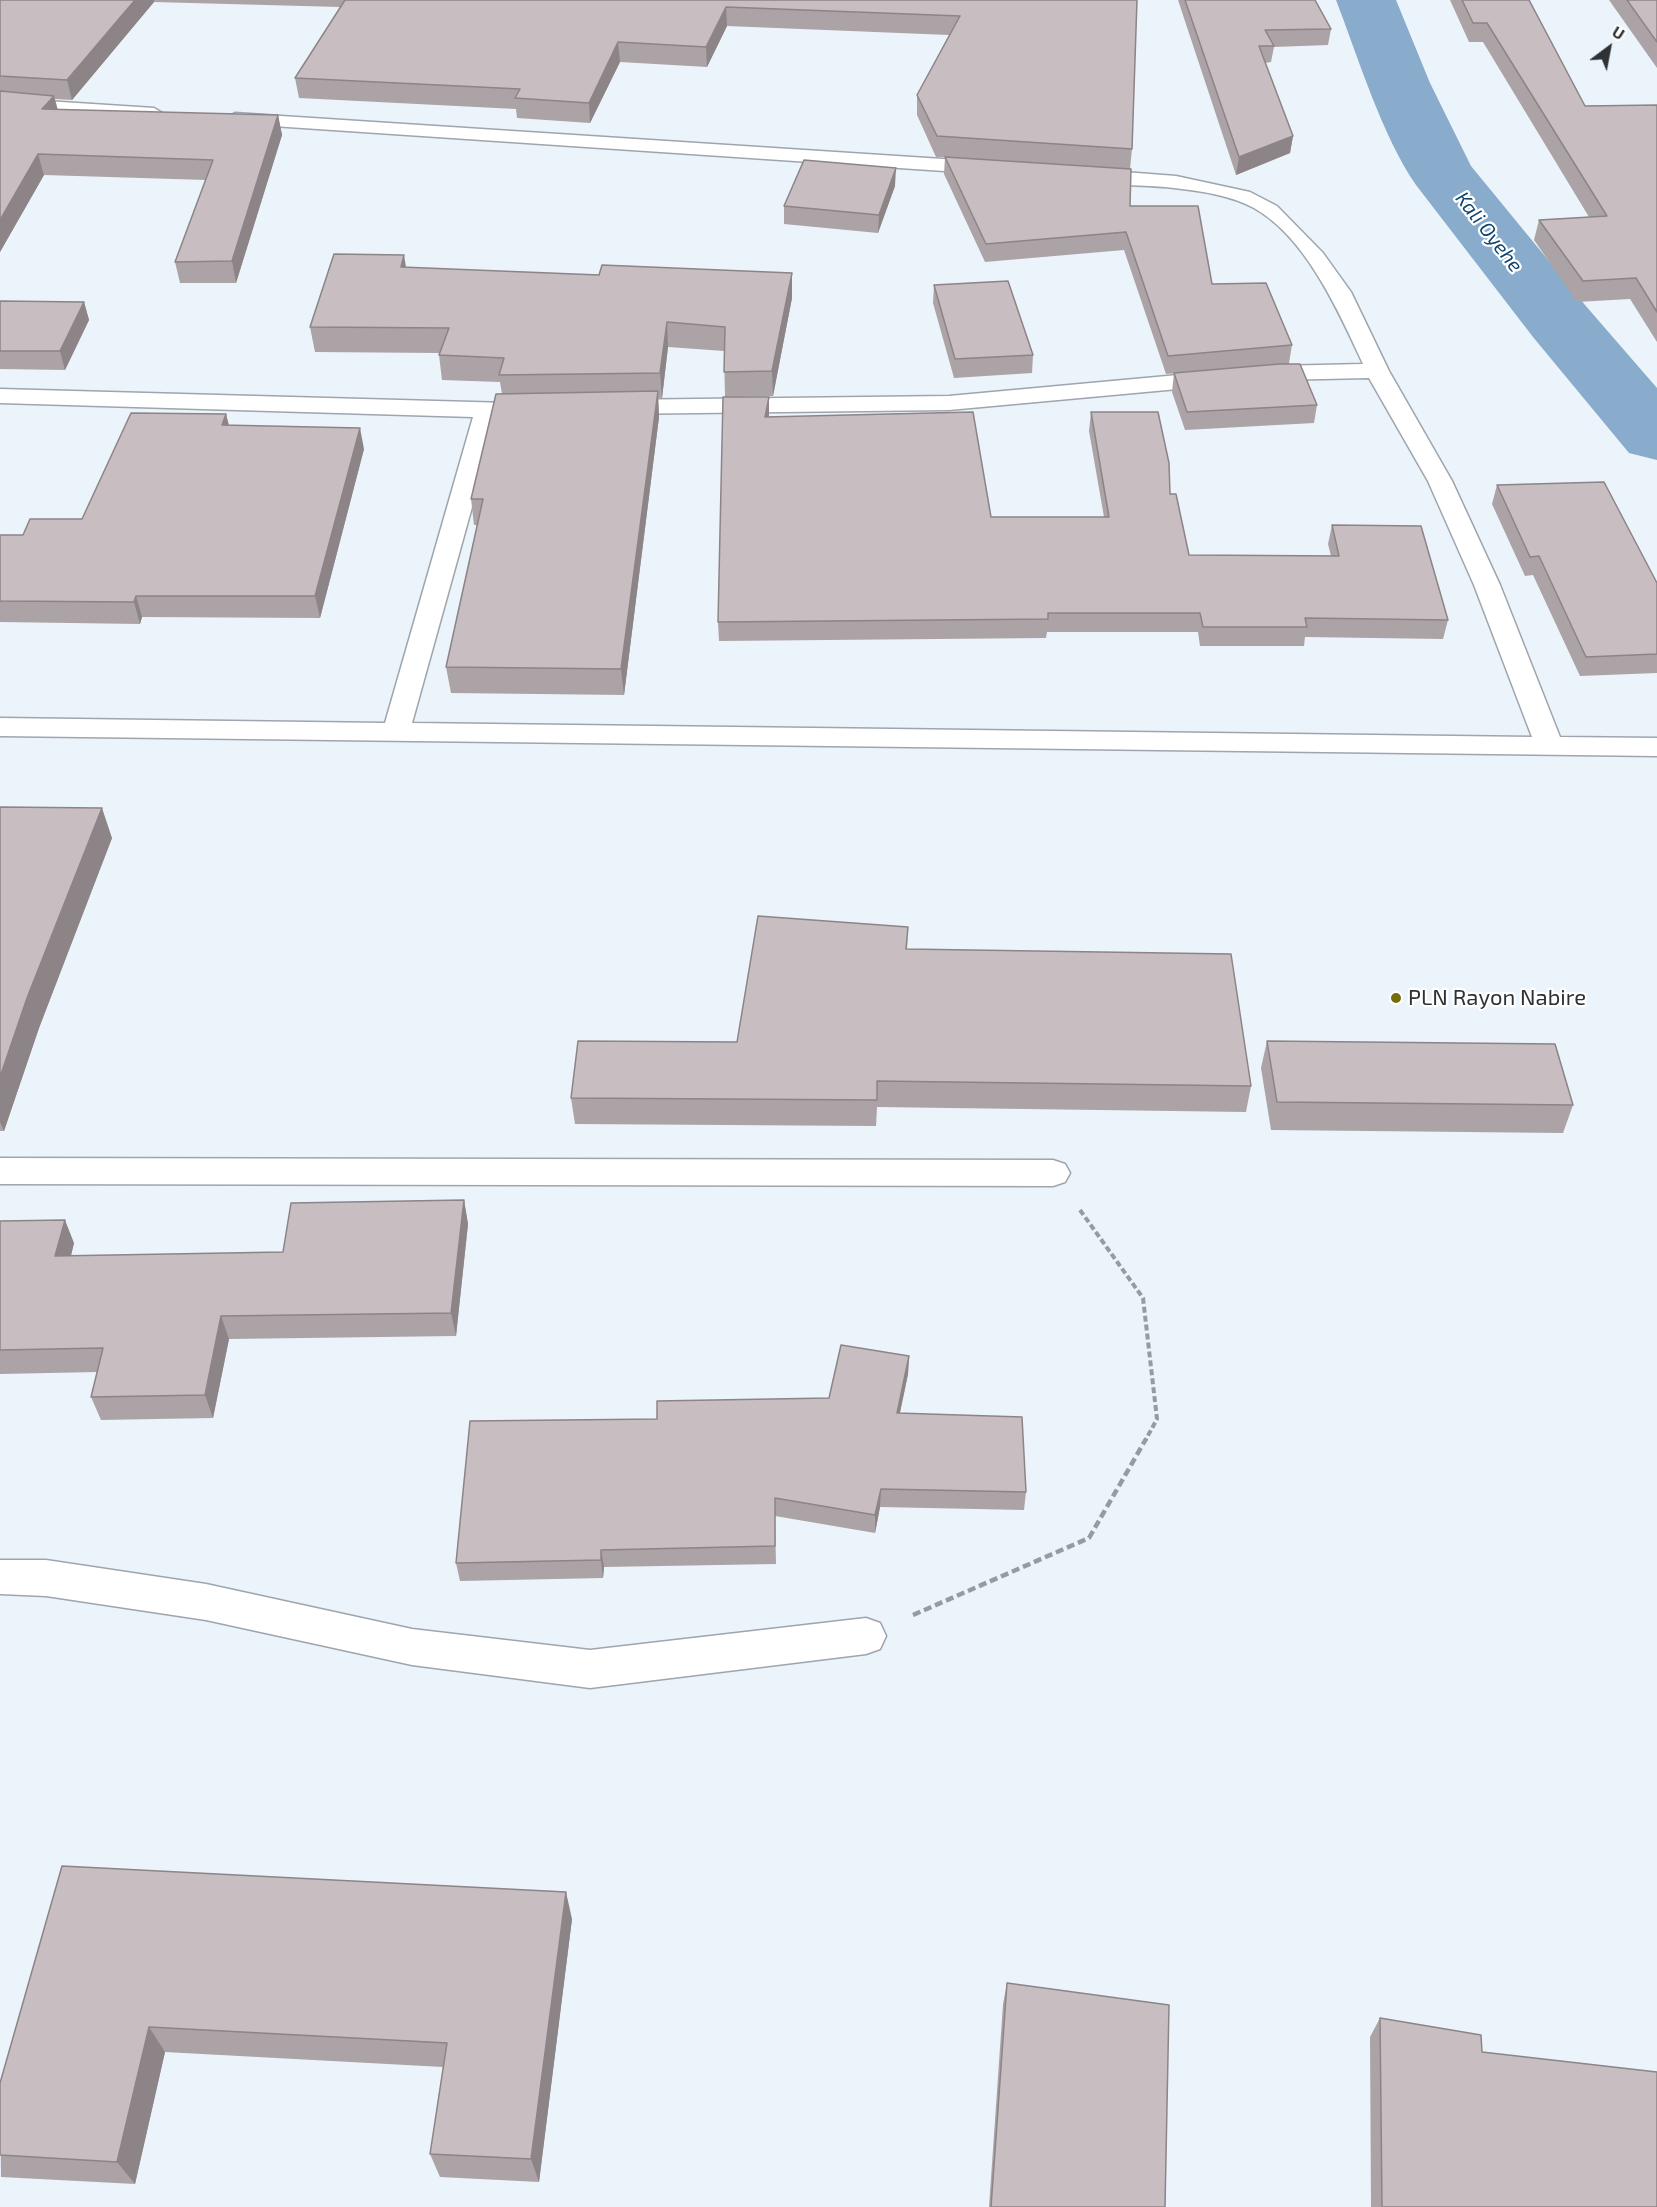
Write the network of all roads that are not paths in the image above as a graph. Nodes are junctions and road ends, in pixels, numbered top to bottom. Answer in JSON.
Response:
{"nodes":[{"id":1,"x":0,"y":104,"type":"edge"},
{"id":2,"x":168,"y":115,"type":"edge"},
{"id":3,"x":215,"y":118,"type":"edge"},
{"id":4,"x":1009,"y":170,"type":"edge"},
{"id":5,"x":1068,"y":174,"type":"edge"},
{"id":6,"x":1377,"y":371,"type":"junction"},
{"id":7,"x":0,"y":396,"type":"edge"},
{"id":8,"x":559,"y":408,"type":"edge"},
{"id":9,"x":594,"y":408,"type":"edge"},
{"id":10,"x":487,"y":410,"type":"junction"},
{"id":11,"x":0,"y":727,"type":"edge"},
{"id":12,"x":396,"y":732,"type":"junction"},
{"id":13,"x":1550,"y":746,"type":"junction"},
{"id":14,"x":1657,"y":747,"type":"edge"},
{"id":15,"x":0,"y":1171,"type":"edge"},
{"id":16,"x":1053,"y":1173,"type":"road end"},
{"id":17,"x":0,"y":1577,"type":"edge"},
{"id":18,"x":866,"y":1636,"type":"road end"}],
"edges":[{"from":1,"to":2,"type":"street"},
{"from":3,"to":4,"type":"street"},
{"from":5,"to":6,"type":"street"},
{"from":6,"to":9,"type":"street"},
{"from":6,"to":13,"type":"street"},
{"from":7,"to":10,"type":"street"},
{"from":8,"to":10,"type":"street"},
{"from":10,"to":12,"type":"street"},
{"from":11,"to":12,"type":"street"},
{"from":12,"to":13,"type":"street"},
{"from":13,"to":14,"type":"street"},
{"from":15,"to":16,"type":"street"},
{"from":17,"to":18,"type":"street"}]}
